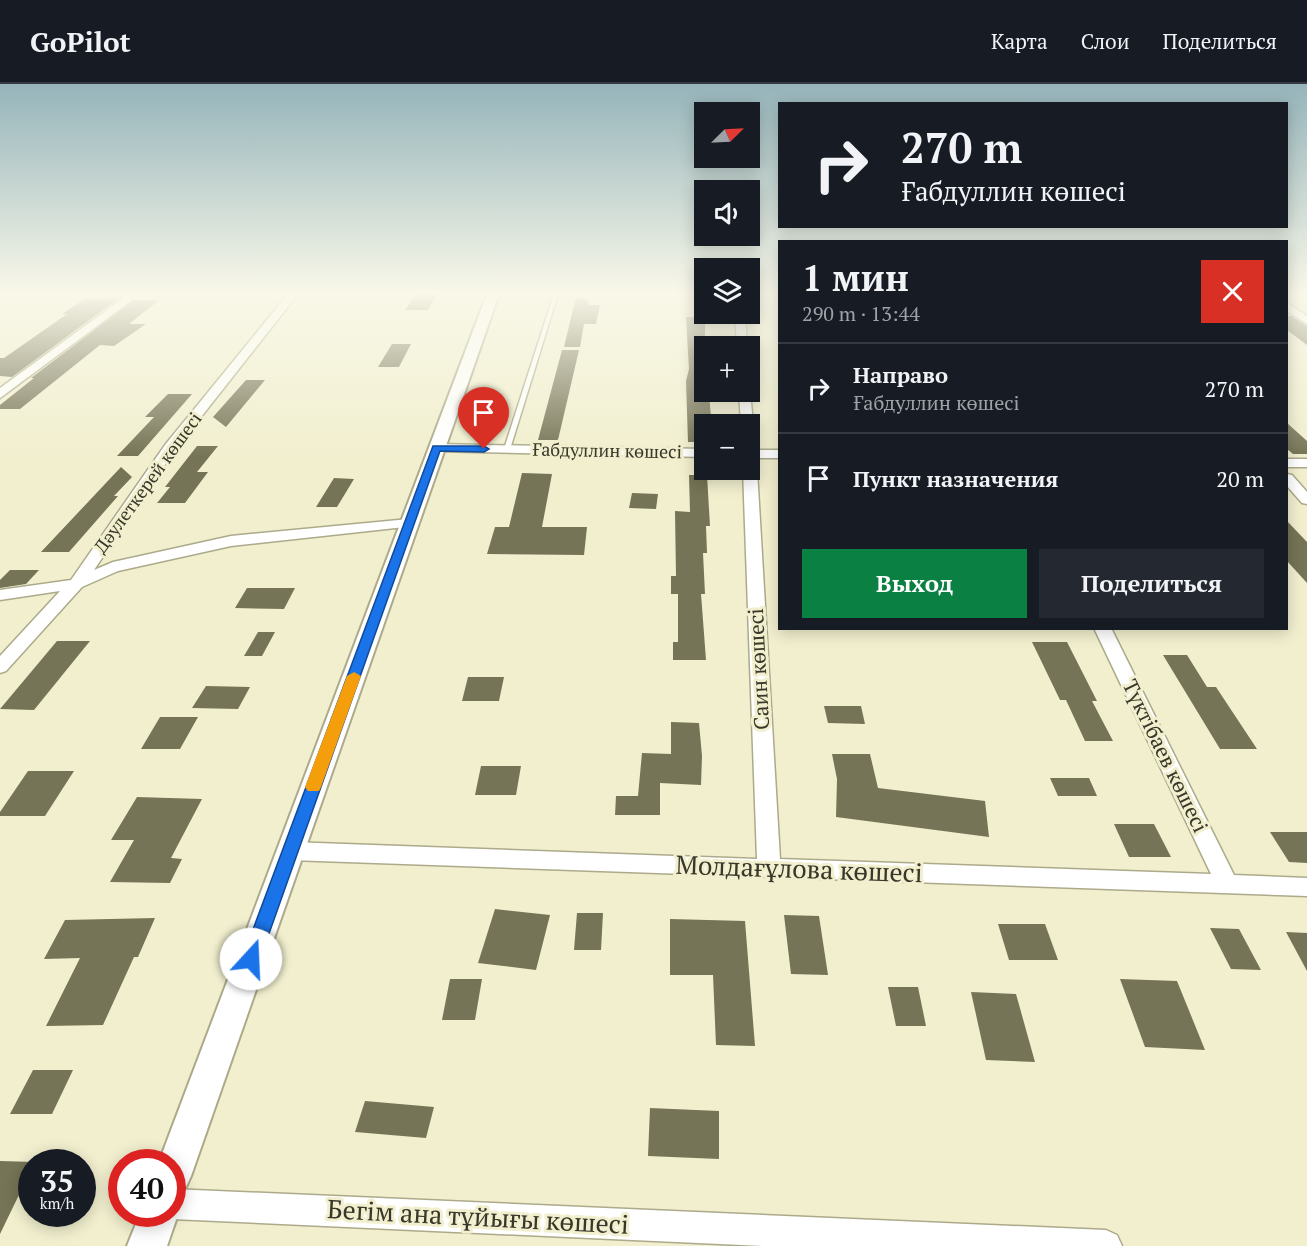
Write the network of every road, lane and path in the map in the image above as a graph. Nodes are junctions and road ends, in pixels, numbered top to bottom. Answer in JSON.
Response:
{"nodes":[{"id":1,"x":62,"y":348,"type":"edge"},
{"id":2,"x":250,"y":348,"type":"edge"},
{"id":3,"x":473,"y":348,"type":"edge"},
{"id":4,"x":539,"y":348,"type":"edge"},
{"id":5,"x":0,"y":394,"type":"edge"},
{"id":6,"x":436,"y":448,"type":"junction"},
{"id":7,"x":507,"y":449,"type":"junction"},
{"id":8,"x":694,"y":453,"type":"edge"},
{"id":9,"x":760,"y":454,"type":"edge"},
{"id":10,"x":778,"y":454,"type":"edge"},
{"id":11,"x":1288,"y":463,"type":"edge"},
{"id":12,"x":1307,"y":463,"type":"edge"},
{"id":13,"x":1288,"y":479,"type":"edge"},
{"id":14,"x":750,"y":480,"type":"edge"},
{"id":15,"x":1307,"y":500,"type":"edge"},
{"id":16,"x":409,"y":523,"type":"junction"},
{"id":17,"x":76,"y":584,"type":"junction"},
{"id":18,"x":0,"y":595,"type":"edge"},
{"id":19,"x":1103,"y":630,"type":"edge"},
{"id":20,"x":0,"y":667,"type":"edge"},
{"id":21,"x":290,"y":851,"type":"junction"},
{"id":22,"x":769,"y":868,"type":"junction"},
{"id":23,"x":1227,"y":884,"type":"junction"},
{"id":24,"x":1307,"y":887,"type":"edge"},
{"id":25,"x":182,"y":1149,"type":"edge"},
{"id":26,"x":186,"y":1205,"type":"edge"},
{"id":27,"x":154,"y":1227,"type":"edge"},
{"id":28,"x":147,"y":1246,"type":"edge"},
{"id":29,"x":1106,"y":1246,"type":"edge"}],
"edges":[{"from":1,"to":5,"type":"street"},
{"from":2,"to":17,"type":"street","name":"Дәулеткерей көшесі"},
{"from":3,"to":6,"type":"street"},
{"from":4,"to":7,"type":"lane"},
{"from":6,"to":7,"type":"street","name":"Ғабдуллин көшесі"},
{"from":6,"to":16,"type":"street"},
{"from":7,"to":8,"type":"street","name":"Ғабдуллин көшесі"},
{"from":9,"to":10,"type":"street"},
{"from":11,"to":12,"type":"street"},
{"from":13,"to":15,"type":"street"},
{"from":14,"to":22,"type":"street","name":"Саин көшесі"},
{"from":16,"to":17,"type":"street"},
{"from":16,"to":21,"type":"street"},
{"from":17,"to":18,"type":"street"},
{"from":17,"to":20,"type":"street","name":"Дәулеткерей көшесі"},
{"from":19,"to":23,"type":"street","name":"Түктібаев көшесі"},
{"from":21,"to":22,"type":"street","name":"Молдағұлова көшесі"},
{"from":21,"to":25,"type":"street"},
{"from":22,"to":23,"type":"street","name":"Молдағұлова көшесі"},
{"from":23,"to":24,"type":"street","name":"Молдағұлова көшесі"},
{"from":26,"to":29,"type":"street","name":"Бегім ана тұйығы көшесі"},
{"from":27,"to":28,"type":"street"}]}
